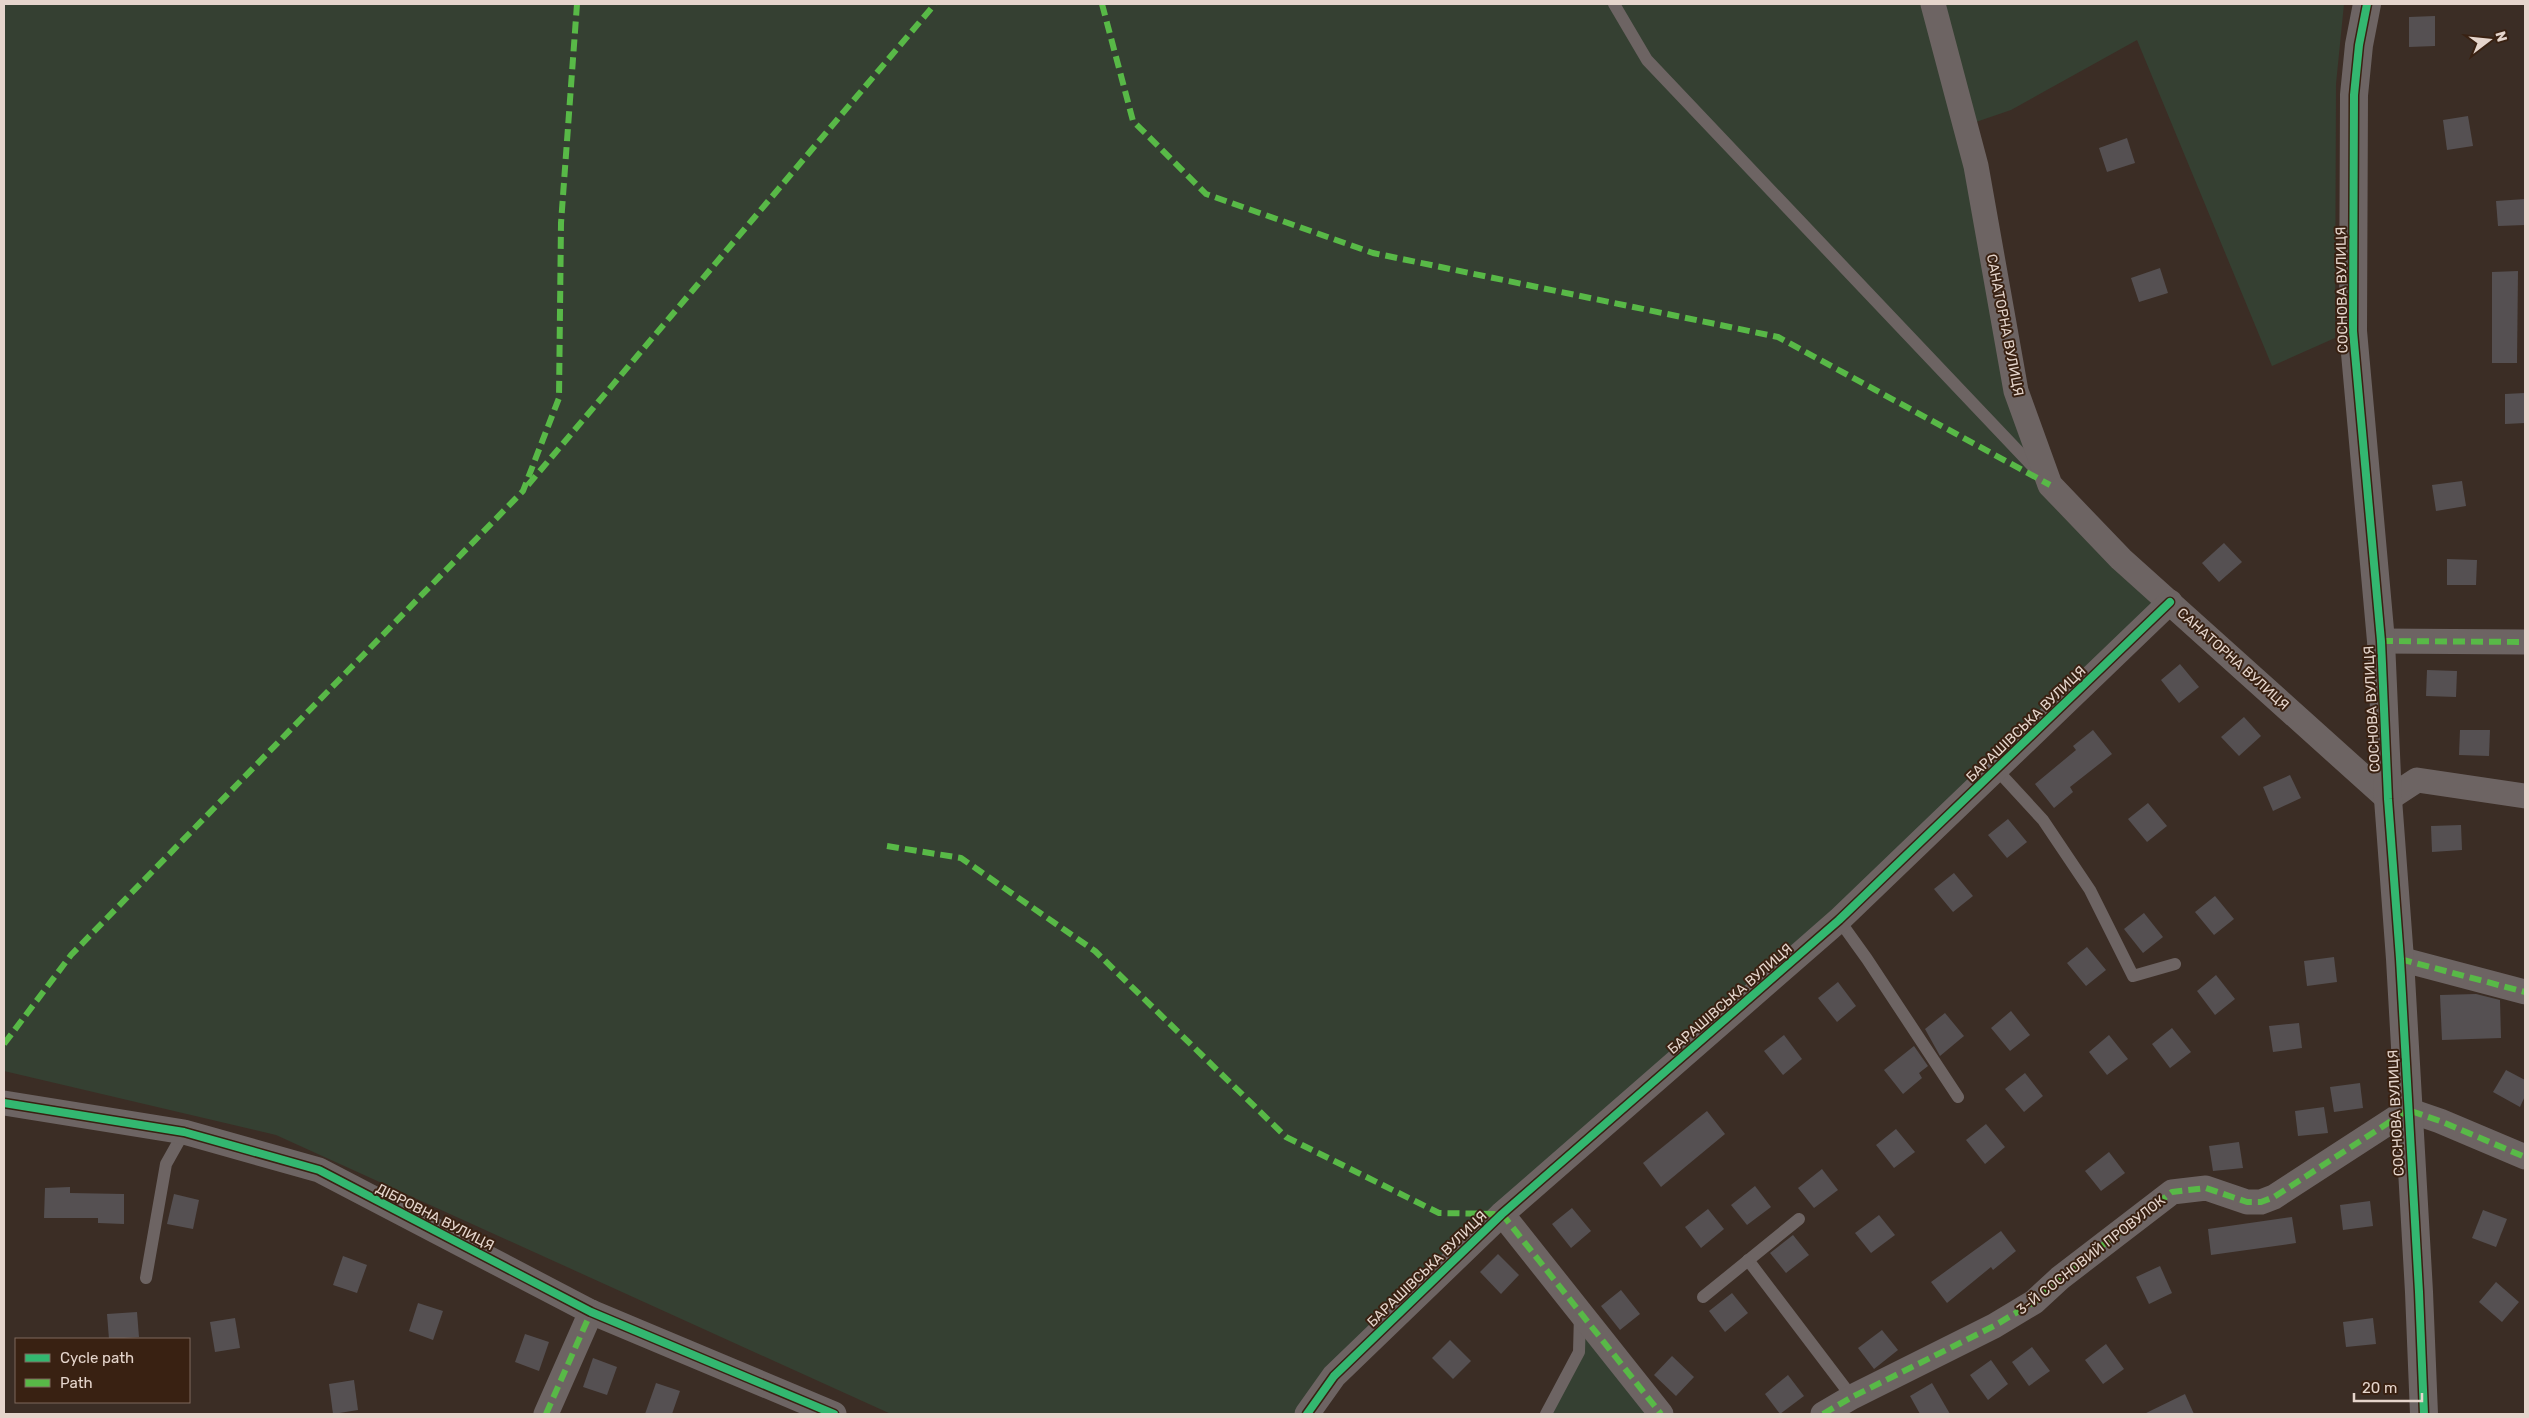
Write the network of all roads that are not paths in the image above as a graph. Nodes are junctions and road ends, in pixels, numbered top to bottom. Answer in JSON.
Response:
{"nodes":[{"id":1,"x":1614,"y":4,"type":"edge"},
{"id":2,"x":1933,"y":4,"type":"edge"},
{"id":3,"x":2367,"y":4,"type":"edge"},
{"id":4,"x":2050,"y":485,"type":"junction"},
{"id":5,"x":2170,"y":602,"type":"junction"},
{"id":6,"x":2381,"y":641,"type":"junction"},
{"id":7,"x":2525,"y":642,"type":"edge"},
{"id":8,"x":1997,"y":770,"type":"junction"},
{"id":9,"x":2525,"y":796,"type":"edge"},
{"id":10,"x":2388,"y":799,"type":"junction"},
{"id":11,"x":1839,"y":920,"type":"junction"},
{"id":12,"x":2400,"y":959,"type":"junction"},
{"id":13,"x":2175,"y":964,"type":"dead end"},
{"id":14,"x":2525,"y":992,"type":"edge"},
{"id":15,"x":1958,"y":1097,"type":"dead end"},
{"id":16,"x":4,"y":1103,"type":"edge"},
{"id":17,"x":2408,"y":1110,"type":"junction"},
{"id":18,"x":184,"y":1132,"type":"junction"},
{"id":19,"x":2525,"y":1157,"type":"edge"},
{"id":20,"x":1502,"y":1214,"type":"junction"},
{"id":21,"x":1799,"y":1219,"type":"dead end"},
{"id":22,"x":1748,"y":1260,"type":"junction"},
{"id":23,"x":146,"y":1278,"type":"dead end"},
{"id":24,"x":1703,"y":1297,"type":"dead end"},
{"id":25,"x":591,"y":1312,"type":"junction"},
{"id":26,"x":1580,"y":1312,"type":"junction"},
{"id":27,"x":1852,"y":1397,"type":"junction"},
{"id":28,"x":546,"y":1414,"type":"edge"},
{"id":29,"x":834,"y":1414,"type":"edge"},
{"id":30,"x":1308,"y":1414,"type":"edge"},
{"id":31,"x":1546,"y":1414,"type":"edge"},
{"id":32,"x":1661,"y":1414,"type":"edge"},
{"id":33,"x":1823,"y":1414,"type":"edge"},
{"id":34,"x":2424,"y":1414,"type":"edge"}],
"edges":[{"from":1,"to":4,"type":"lane"},
{"from":2,"to":4,"type":"street","name":"САНАТОРНА ВУЛИЦЯ"},
{"from":3,"to":6,"type":"street","name":"СОСНОВА ВУЛИЦЯ"},
{"from":4,"to":5,"type":"street","name":"САНАТОРНА ВУЛИЦЯ"},
{"from":5,"to":8,"type":"street","name":"БАРАШІВСЬКА ВУЛИЦЯ"},
{"from":5,"to":10,"type":"street","name":"САНАТОРНА ВУЛИЦЯ"},
{"from":6,"to":7,"type":"street"},
{"from":6,"to":10,"type":"street","name":"СОСНОВА ВУЛИЦЯ"},
{"from":8,"to":11,"type":"street","name":"БАРАШІВСЬКА ВУЛИЦЯ"},
{"from":8,"to":13,"type":"lane"},
{"from":9,"to":10,"type":"street"},
{"from":10,"to":12,"type":"street","name":"СОСНОВА ВУЛИЦЯ"},
{"from":11,"to":15,"type":"lane"},
{"from":11,"to":20,"type":"street","name":"БАРАШІВСЬКА ВУЛИЦЯ"},
{"from":12,"to":14,"type":"street"},
{"from":12,"to":17,"type":"street","name":"СОСНОВА ВУЛИЦЯ"},
{"from":16,"to":18,"type":"street","name":"ДІБРОВНА ВУЛИЦЯ"},
{"from":17,"to":19,"type":"street"},
{"from":17,"to":27,"type":"street","name":"3-Й СОСНОВИЙ ПРОВУЛОК"},
{"from":17,"to":34,"type":"street","name":"СОСНОВА ВУЛИЦЯ"},
{"from":18,"to":23,"type":"lane"},
{"from":18,"to":25,"type":"street","name":"ДІБРОВНА ВУЛИЦЯ"},
{"from":20,"to":26,"type":"street"},
{"from":20,"to":30,"type":"street","name":"БАРАШІВСЬКА ВУЛИЦЯ"},
{"from":21,"to":22,"type":"lane"},
{"from":22,"to":24,"type":"lane"},
{"from":22,"to":27,"type":"lane"},
{"from":25,"to":28,"type":"street"},
{"from":25,"to":29,"type":"street","name":"ДІБРОВНА ВУЛИЦЯ"},
{"from":26,"to":31,"type":"lane"},
{"from":26,"to":32,"type":"street"},
{"from":27,"to":33,"type":"street","name":"3-Й СОСНОВИЙ ПРОВУЛОК"}]}
